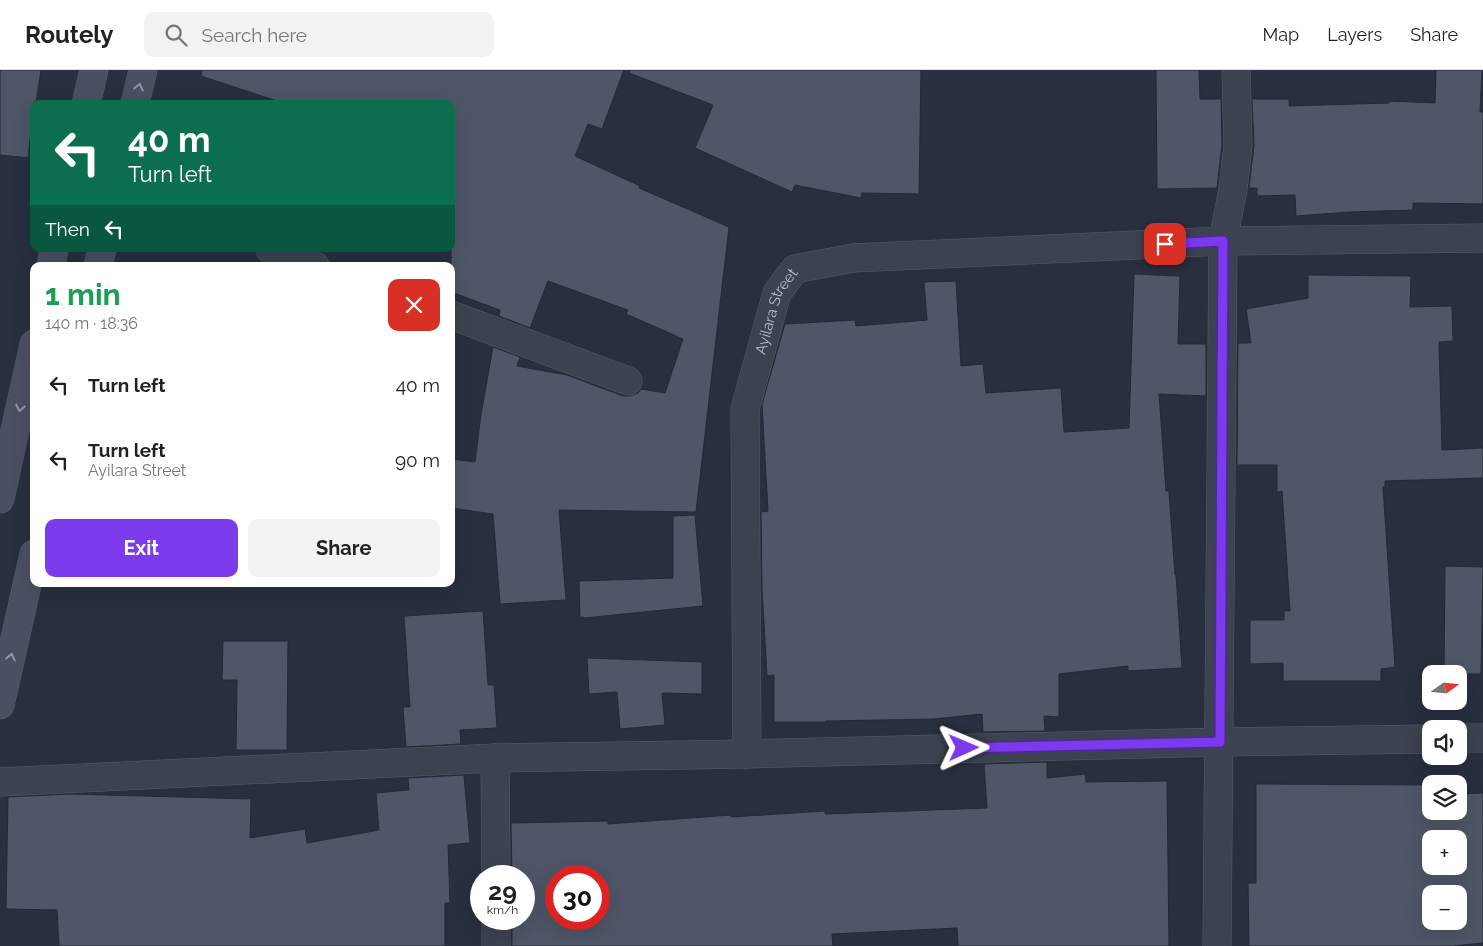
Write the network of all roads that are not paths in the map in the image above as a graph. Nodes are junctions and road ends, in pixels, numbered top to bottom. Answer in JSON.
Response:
{"nodes":[{"id":1,"x":94,"y":70,"type":"edge"},
{"id":2,"x":142,"y":70,"type":"edge"},
{"id":3,"x":1236,"y":70,"type":"edge"},
{"id":4,"x":87,"y":100,"type":"edge"},
{"id":5,"x":136,"y":100,"type":"edge"},
{"id":6,"x":1483,"y":238,"type":"edge"},
{"id":7,"x":1223,"y":241,"type":"junction"},
{"id":8,"x":278,"y":252,"type":"edge"},
{"id":9,"x":304,"y":262,"type":"edge"},
{"id":10,"x":455,"y":316,"type":"edge"},
{"id":11,"x":30,"y":362,"type":"edge"},
{"id":12,"x":628,"y":381,"type":"dead end"},
{"id":13,"x":0,"y":499,"type":"edge"},
{"id":14,"x":30,"y":572,"type":"edge"},
{"id":15,"x":0,"y":705,"type":"edge"},
{"id":16,"x":1467,"y":738,"type":"edge"},
{"id":17,"x":1483,"y":738,"type":"edge"},
{"id":18,"x":1422,"y":739,"type":"edge"},
{"id":19,"x":1220,"y":742,"type":"junction"},
{"id":20,"x":748,"y":754,"type":"junction"},
{"id":21,"x":495,"y":758,"type":"junction"},
{"id":22,"x":0,"y":782,"type":"edge"},
{"id":23,"x":496,"y":865,"type":"edge"},
{"id":24,"x":496,"y":930,"type":"edge"},
{"id":25,"x":496,"y":946,"type":"edge"},
{"id":26,"x":1218,"y":946,"type":"edge"}],
"edges":[{"from":1,"to":4,"type":"main road"},
{"from":5,"to":2,"type":"main road","one_way":true},
{"from":3,"to":7,"type":"street"},
{"from":6,"to":7,"type":"street","name":"Ayilara Street"},
{"from":7,"to":19,"type":"street"},
{"from":7,"to":20,"type":"street","name":"Ayilara Street"},
{"from":8,"to":9,"type":"street"},
{"from":10,"to":12,"type":"street"},
{"from":11,"to":13,"type":"main road","one_way":true},
{"from":15,"to":14,"type":"main road","one_way":true},
{"from":16,"to":17,"type":"street"},
{"from":18,"to":19,"type":"street"},
{"from":19,"to":20,"type":"street"},
{"from":19,"to":26,"type":"street"},
{"from":20,"to":21,"type":"street"},
{"from":21,"to":22,"type":"street"},
{"from":21,"to":23,"type":"street"},
{"from":24,"to":25,"type":"street"}]}
